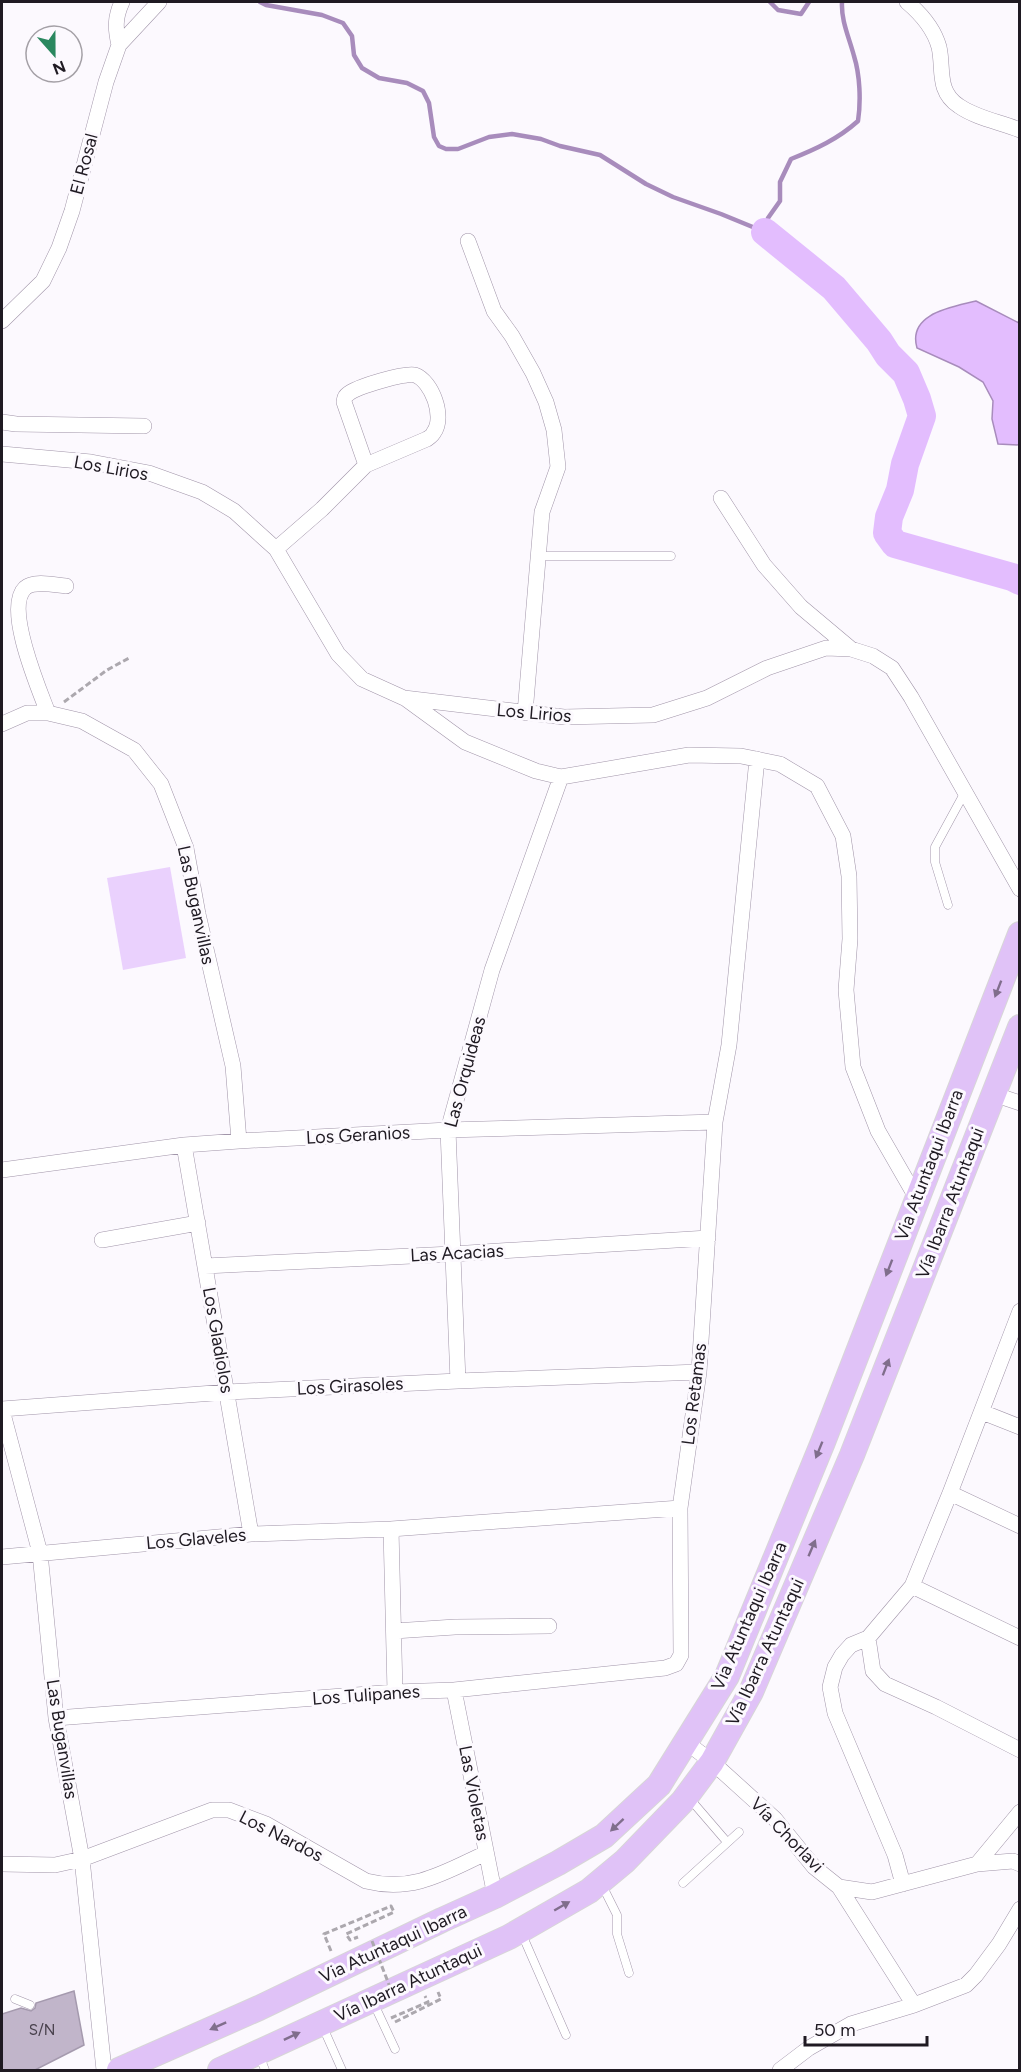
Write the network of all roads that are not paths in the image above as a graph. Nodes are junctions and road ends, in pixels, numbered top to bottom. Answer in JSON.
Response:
{"nodes":[{"id":1,"x":122,"y":2,"type":"edge"},
{"id":2,"x":159,"y":2,"type":"edge"},
{"id":3,"x":907,"y":2,"type":"edge"},
{"id":4,"x":119,"y":45,"type":"junction"},
{"id":5,"x":1020,"y":130,"type":"edge"},
{"id":6,"x":468,"y":241,"type":"dead end"},
{"id":7,"x":2,"y":321,"type":"edge"},
{"id":8,"x":2,"y":422,"type":"edge"},
{"id":9,"x":144,"y":426,"type":"dead end"},
{"id":10,"x":2,"y":454,"type":"edge"},
{"id":11,"x":366,"y":465,"type":"junction"},
{"id":12,"x":721,"y":498,"type":"dead end"},
{"id":13,"x":276,"y":549,"type":"junction"},
{"id":14,"x":538,"y":556,"type":"junction"},
{"id":15,"x":671,"y":556,"type":"dead end"},
{"id":16,"x":66,"y":586,"type":"dead end"},
{"id":17,"x":851,"y":649,"type":"junction"},
{"id":18,"x":404,"y":698,"type":"junction"},
{"id":19,"x":48,"y":713,"type":"junction"},
{"id":20,"x":525,"y":713,"type":"junction"},
{"id":21,"x":2,"y":724,"type":"edge"},
{"id":22,"x":756,"y":759,"type":"junction"},
{"id":23,"x":561,"y":777,"type":"junction"},
{"id":24,"x":964,"y":792,"type":"junction"},
{"id":25,"x":1020,"y":889,"type":"edge"},
{"id":26,"x":948,"y":905,"type":"dead end"},
{"id":27,"x":1020,"y":934,"type":"edge"},
{"id":28,"x":1020,"y":1027,"type":"edge"},
{"id":29,"x":993,"y":1094,"type":"junction"},
{"id":30,"x":1020,"y":1103,"type":"edge"},
{"id":31,"x":715,"y":1122,"type":"junction"},
{"id":32,"x":448,"y":1130,"type":"junction"},
{"id":33,"x":239,"y":1141,"type":"junction"},
{"id":34,"x":184,"y":1145,"type":"junction"},
{"id":35,"x":2,"y":1170,"type":"edge"},
{"id":36,"x":916,"y":1197,"type":"junction"},
{"id":37,"x":198,"y":1223,"type":"junction"},
{"id":38,"x":708,"y":1238,"type":"junction"},
{"id":39,"x":102,"y":1240,"type":"dead end"},
{"id":40,"x":452,"y":1254,"type":"junction"},
{"id":41,"x":205,"y":1266,"type":"junction"},
{"id":42,"x":1020,"y":1311,"type":"edge"},
{"id":43,"x":699,"y":1372,"type":"junction"},
{"id":44,"x":458,"y":1381,"type":"junction"},
{"id":45,"x":227,"y":1392,"type":"junction"},
{"id":46,"x":2,"y":1410,"type":"edge"},
{"id":47,"x":982,"y":1412,"type":"junction"},
{"id":48,"x":1020,"y":1427,"type":"edge"},
{"id":49,"x":950,"y":1493,"type":"junction"},
{"id":50,"x":680,"y":1508,"type":"junction"},
{"id":51,"x":1020,"y":1526,"type":"edge"},
{"id":52,"x":391,"y":1529,"type":"junction"},
{"id":53,"x":251,"y":1534,"type":"junction"},
{"id":54,"x":40,"y":1553,"type":"junction"},
{"id":55,"x":2,"y":1557,"type":"edge"},
{"id":56,"x":912,"y":1586,"type":"junction"},
{"id":57,"x":549,"y":1626,"type":"dead end"},
{"id":58,"x":394,"y":1631,"type":"junction"},
{"id":59,"x":868,"y":1638,"type":"junction"},
{"id":60,"x":1020,"y":1638,"type":"edge"},
{"id":61,"x":676,"y":1664,"type":"joint"},
{"id":62,"x":454,"y":1690,"type":"junction"},
{"id":63,"x":395,"y":1692,"type":"junction"},
{"id":64,"x":56,"y":1719,"type":"junction"},
{"id":65,"x":686,"y":1742,"type":"junction"},
{"id":66,"x":1020,"y":1750,"type":"edge"},
{"id":67,"x":712,"y":1762,"type":"junction"},
{"id":68,"x":687,"y":1795,"type":"junction"},
{"id":69,"x":1020,"y":1812,"type":"edge"},
{"id":70,"x":739,"y":1832,"type":"dead end"},
{"id":71,"x":727,"y":1842,"type":"junction"},
{"id":72,"x":486,"y":1853,"type":"junction"},
{"id":73,"x":82,"y":1859,"type":"junction"},
{"id":74,"x":2,"y":1864,"type":"edge"},
{"id":75,"x":977,"y":1864,"type":"junction"},
{"id":76,"x":1020,"y":1864,"type":"edge"},
{"id":77,"x":600,"y":1881,"type":"junction"},
{"id":78,"x":683,"y":1882,"type":"dead end"},
{"id":79,"x":903,"y":1884,"type":"junction"},
{"id":80,"x":839,"y":1887,"type":"junction"},
{"id":81,"x":495,"y":1896,"type":"junction"},
{"id":82,"x":1017,"y":1920,"type":"edge"},
{"id":83,"x":521,"y":1930,"type":"junction"},
{"id":84,"x":629,"y":1973,"type":"dead end"},
{"id":85,"x":15,"y":1999,"type":"dead end"},
{"id":86,"x":384,"y":2000,"type":"junction"},
{"id":87,"x":30,"y":2005,"type":"dead end"},
{"id":88,"x":914,"y":2005,"type":"junction"},
{"id":89,"x":321,"y":2023,"type":"junction"},
{"id":90,"x":566,"y":2035,"type":"dead end"},
{"id":91,"x":395,"y":2049,"type":"dead end"},
{"id":92,"x":261,"y":2061,"type":"edge"},
{"id":93,"x":104,"y":2070,"type":"edge"},
{"id":94,"x":119,"y":2070,"type":"edge"},
{"id":95,"x":220,"y":2070,"type":"edge"},
{"id":96,"x":342,"y":2070,"type":"edge"},
{"id":97,"x":780,"y":2070,"type":"edge"}],
"edges":[{"from":1,"to":4,"type":"street"},
{"from":2,"to":4,"type":"street","name":"El Rosal"},
{"from":3,"to":5,"type":"street"},
{"from":4,"to":7,"type":"street","name":"El Rosal"},
{"from":6,"to":14,"type":"street"},
{"from":8,"to":9,"type":"street"},
{"from":10,"to":13,"type":"street","name":"Los Lirios"},
{"from":11,"to":11,"type":"street"},
{"from":11,"to":13,"type":"street"},
{"from":12,"to":17,"type":"street"},
{"from":13,"to":18,"type":"street","name":"Los Lirios"},
{"from":14,"to":15,"type":"lane"},
{"from":14,"to":20,"type":"street"},
{"from":16,"to":19,"type":"street"},
{"from":17,"to":20,"type":"street","name":"Los Lirios"},
{"from":17,"to":24,"type":"street","name":"Los Lirios"},
{"from":18,"to":20,"type":"street","name":"Los Lirios"},
{"from":18,"to":23,"type":"street"},
{"from":19,"to":21,"type":"street","name":"Las Buganvillas"},
{"from":19,"to":33,"type":"street","name":"Las Buganvillas"},
{"from":22,"to":23,"type":"street"},
{"from":22,"to":31,"type":"street","name":"Los Retamas"},
{"from":22,"to":36,"type":"street"},
{"from":23,"to":32,"type":"street","name":"Las Orquideas"},
{"from":24,"to":25,"type":"street","name":"Los Lirios"},
{"from":24,"to":26,"type":"lane"},
{"from":27,"to":36,"type":"highway","name":"Via Atuntaqui Ibarra","one_way":true},
{"from":28,"to":29,"type":"highway","name":"Vía Ibarra Atuntaqui"},
{"from":29,"to":30,"type":"street"},
{"from":67,"to":29,"type":"highway","name":"Vía Ibarra Atuntaqui","one_way":true},
{"from":31,"to":32,"type":"street","name":"Los Geranios"},
{"from":31,"to":38,"type":"street","name":"Los Retamas"},
{"from":32,"to":33,"type":"street","name":"Los Geranios"},
{"from":32,"to":40,"type":"street","name":"Las Orquideas"},
{"from":33,"to":34,"type":"street","name":"Los Geranios"},
{"from":34,"to":35,"type":"street","name":"Los Geranios"},
{"from":34,"to":37,"type":"street","name":"Los Gladiolos"},
{"from":36,"to":65,"type":"highway","name":"Via Atuntaqui Ibarra","one_way":true},
{"from":37,"to":39,"type":"street"},
{"from":37,"to":41,"type":"street","name":"Los Gladiolos"},
{"from":38,"to":40,"type":"street","name":"Las Acacias"},
{"from":38,"to":43,"type":"street","name":"Los Retamas"},
{"from":40,"to":41,"type":"street","name":"Las Acacias"},
{"from":40,"to":44,"type":"street","name":"Las Orquideas"},
{"from":41,"to":45,"type":"street","name":"Los Gladiolos"},
{"from":42,"to":47,"type":"street"},
{"from":43,"to":44,"type":"street","name":"Los Girasoles"},
{"from":43,"to":50,"type":"street","name":"Los Retamas"},
{"from":44,"to":45,"type":"street","name":"Los Girasoles"},
{"from":45,"to":46,"type":"street","name":"Los Girasoles"},
{"from":45,"to":53,"type":"street","name":"Los Gladiolos"},
{"from":46,"to":54,"type":"street","name":"Las Buganvillas"},
{"from":47,"to":48,"type":"street"},
{"from":47,"to":49,"type":"street"},
{"from":49,"to":51,"type":"street"},
{"from":49,"to":56,"type":"street"},
{"from":50,"to":52,"type":"street","name":"Los Glaveles"},
{"from":50,"to":61,"type":"street","name":"Los Retamas"},
{"from":52,"to":53,"type":"street","name":"Los Glaveles"},
{"from":52,"to":58,"type":"street"},
{"from":53,"to":54,"type":"street","name":"Los Glaveles"},
{"from":54,"to":55,"type":"street","name":"Los Glaveles"},
{"from":54,"to":64,"type":"street","name":"Las Buganvillas"},
{"from":56,"to":59,"type":"street"},
{"from":56,"to":60,"type":"street"},
{"from":57,"to":58,"type":"street"},
{"from":58,"to":63,"type":"street"},
{"from":59,"to":66,"type":"street"},
{"from":59,"to":79,"type":"street"},
{"from":61,"to":62,"type":"street","name":"Los Tulipanes"},
{"from":62,"to":63,"type":"street","name":"Los Tulipanes"},
{"from":62,"to":72,"type":"street","name":"Las Violetas"},
{"from":63,"to":64,"type":"street","name":"Los Tulipanes"},
{"from":64,"to":73,"type":"street","name":"Las Buganvillas"},
{"from":65,"to":67,"type":"street","name":"Vía Chorlavi"},
{"from":65,"to":81,"type":"highway","name":"Via Atuntaqui Ibarra","one_way":true},
{"from":67,"to":68,"type":"highway","name":"Vía Ibarra Atuntaqui"},
{"from":67,"to":80,"type":"street","name":"Vía Chorlavi"},
{"from":68,"to":71,"type":"lane"},
{"from":68,"to":77,"type":"highway","name":"Vía Ibarra Atuntaqui"},
{"from":69,"to":75,"type":"street"},
{"from":70,"to":71,"type":"lane"},
{"from":71,"to":78,"type":"lane"},
{"from":72,"to":73,"type":"street","name":"Los Nardos"},
{"from":72,"to":81,"type":"street","name":"Las Violetas"},
{"from":73,"to":74,"type":"street","name":"Los Nardos"},
{"from":73,"to":93,"type":"street","name":"Las Buganvillas"},
{"from":75,"to":76,"type":"street","name":"Vía Chorlavi"},
{"from":75,"to":79,"type":"street","name":"Vía Chorlavi"},
{"from":83,"to":77,"type":"highway","name":"Vía Ibarra Atuntaqui","one_way":true},
{"from":77,"to":84,"type":"lane"},
{"from":79,"to":80,"type":"street","name":"Vía Chorlavi"},
{"from":80,"to":88,"type":"street"},
{"from":81,"to":94,"type":"highway","name":"Via Atuntaqui Ibarra","one_way":true},
{"from":82,"to":88,"type":"street"},
{"from":83,"to":86,"type":"highway","name":"Vía Ibarra Atuntaqui"},
{"from":83,"to":90,"type":"lane"},
{"from":85,"to":87,"type":"lane"},
{"from":86,"to":89,"type":"highway","name":"Vía Ibarra Atuntaqui"},
{"from":86,"to":91,"type":"lane"},
{"from":88,"to":97,"type":"street"},
{"from":92,"to":89,"type":"highway","name":"Vía Ibarra Atuntaqui","one_way":true},
{"from":89,"to":96,"type":"lane"},
{"from":92,"to":95,"type":"highway","name":"Vía Ibarra Atuntaqui"}]}
